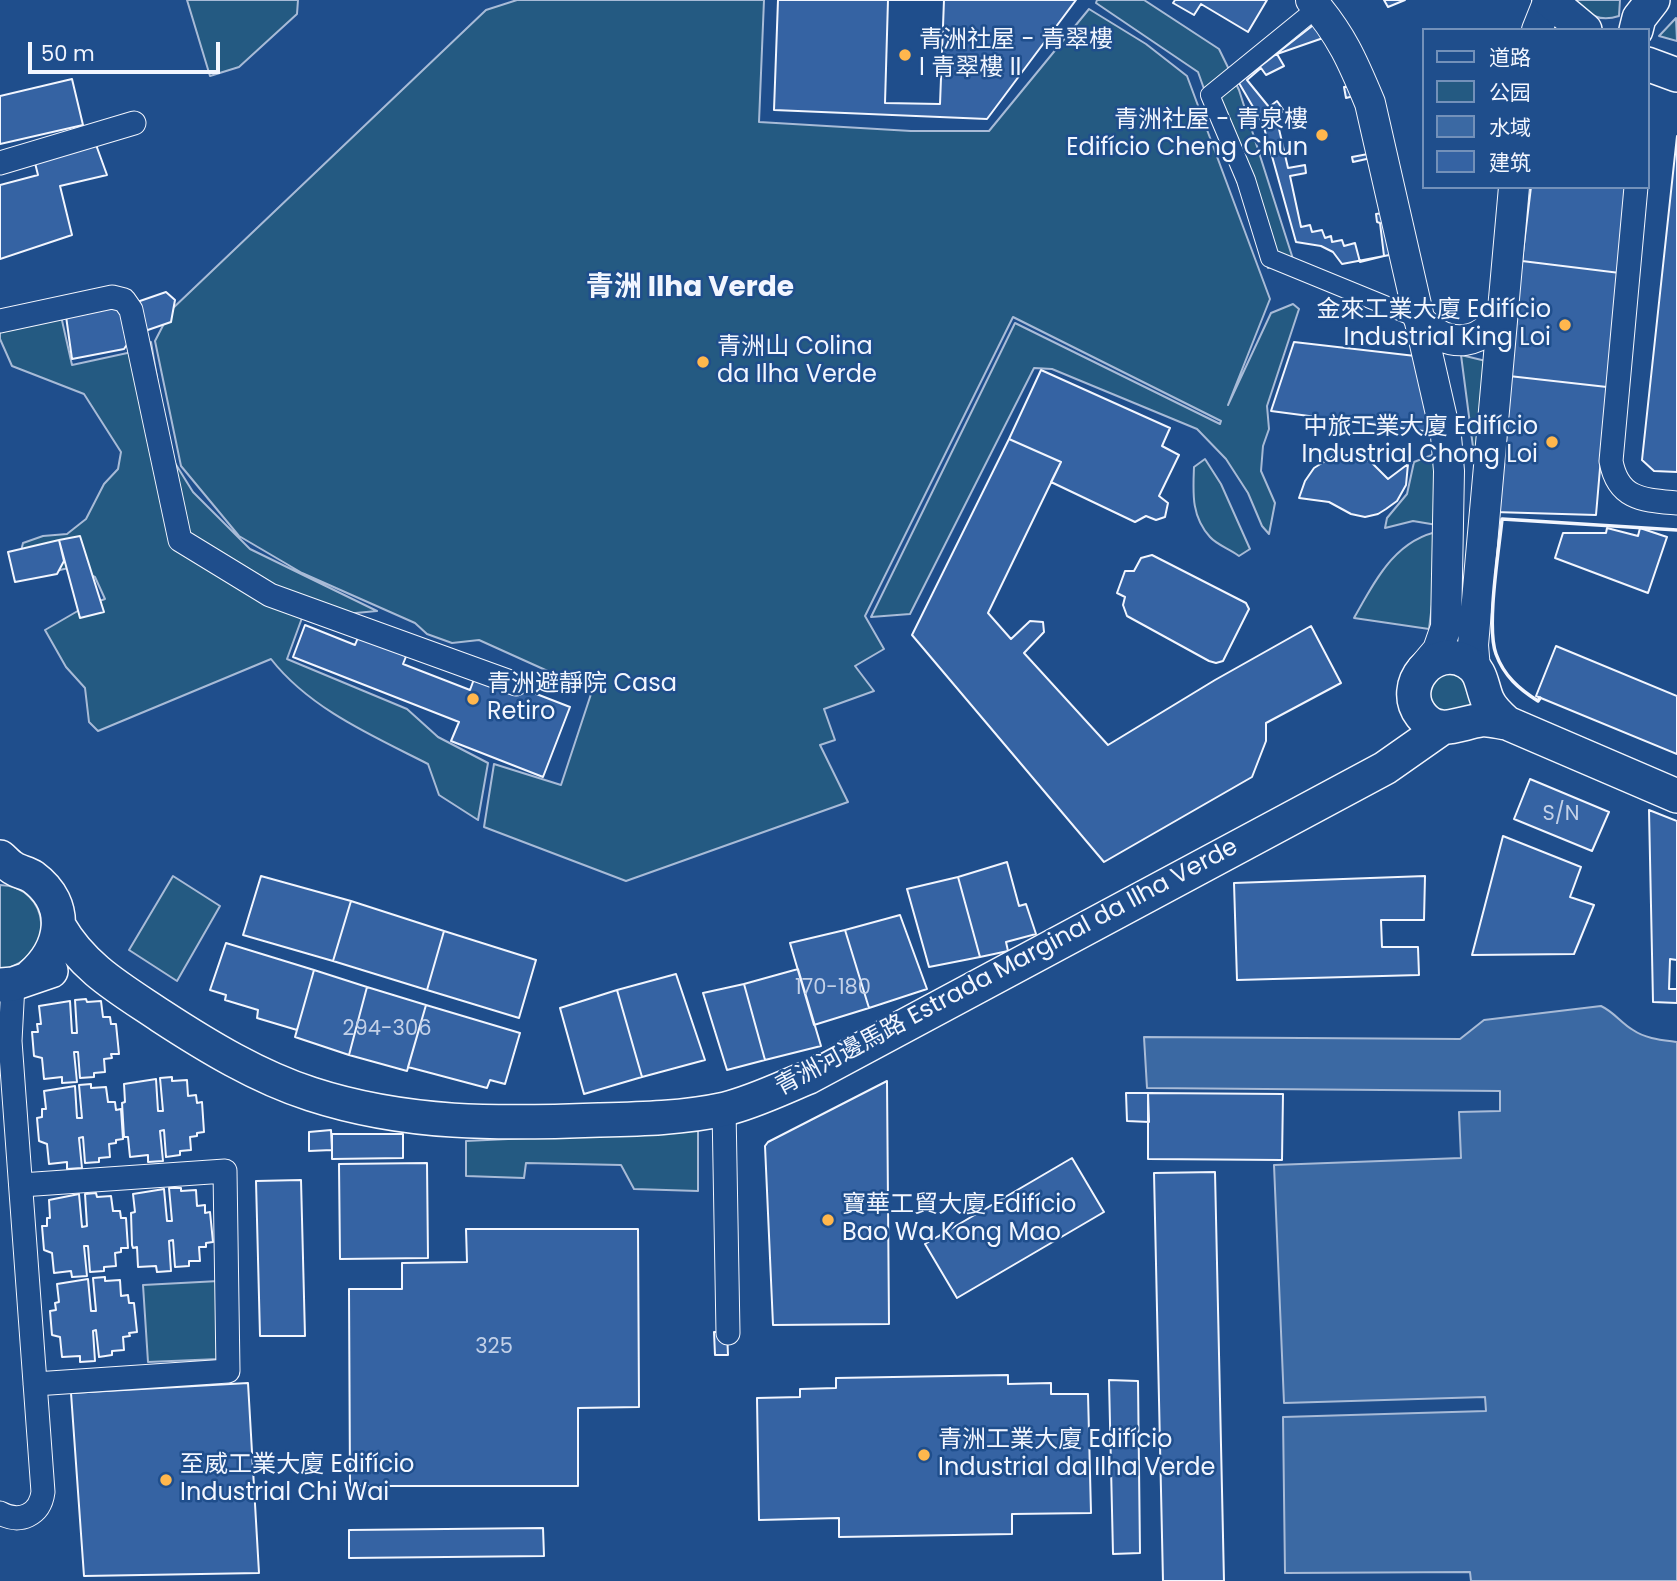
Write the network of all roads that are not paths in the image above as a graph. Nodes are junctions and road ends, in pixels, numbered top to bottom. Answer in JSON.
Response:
{"nodes":[{"id":1,"x":1549,"y":0,"type":"edge"},
{"id":2,"x":1653,"y":0,"type":"edge"},
{"id":3,"x":1314,"y":4,"type":"edge"},
{"id":4,"x":1538,"y":28,"type":"edge"},
{"id":5,"x":1583,"y":28,"type":"edge"},
{"id":6,"x":1636,"y":28,"type":"edge"},
{"id":7,"x":1649,"y":64,"type":"edge"},
{"id":8,"x":1677,"y":75,"type":"edge"},
{"id":9,"x":134,"y":123,"type":"dead end"},
{"id":10,"x":0,"y":163,"type":"edge"},
{"id":11,"x":1514,"y":189,"type":"edge"},
{"id":12,"x":1636,"y":189,"type":"edge"},
{"id":13,"x":1503,"y":306,"type":"junction"},
{"id":14,"x":1419,"y":318,"type":"junction"},
{"id":15,"x":0,"y":321,"type":"edge"},
{"id":16,"x":1677,"y":503,"type":"edge"},
{"id":17,"x":1423,"y":669,"type":"junction"},
{"id":18,"x":1480,"y":679,"type":"junction"},
{"id":19,"x":516,"y":684,"type":"dead end"},
{"id":20,"x":1415,"y":704,"type":"junction"},
{"id":21,"x":1507,"y":723,"type":"junction"},
{"id":22,"x":1452,"y":727,"type":"junction"},
{"id":23,"x":1385,"y":768,"type":"junction"},
{"id":24,"x":1677,"y":796,"type":"edge"},
{"id":25,"x":4,"y":864,"type":"edge"},
{"id":26,"x":59,"y":926,"type":"junction"},
{"id":27,"x":102,"y":976,"type":"junction"},
{"id":28,"x":15,"y":982,"type":"edge"},
{"id":29,"x":724,"y":1109,"type":"junction"},
{"id":30,"x":20,"y":1185,"type":"junction"},
{"id":31,"x":728,"y":1333,"type":"dead end"},
{"id":32,"x":35,"y":1384,"type":"junction"},
{"id":33,"x":0,"y":1513,"type":"edge"}],
"edges":[{"from":1,"to":4,"type":"street"},
{"from":1,"to":5,"type":"main road"},
{"from":2,"to":6,"type":"main road"},
{"from":3,"to":14,"type":"street"},
{"from":3,"to":14,"type":"street"},
{"from":7,"to":8,"type":"main road"},
{"from":9,"to":10,"type":"street"},
{"from":11,"to":13,"type":"street"},
{"from":12,"to":16,"type":"street"},
{"from":13,"to":14,"type":"street"},
{"from":13,"to":18,"type":"street"},
{"from":14,"to":17,"type":"street"},
{"from":15,"to":19,"type":"street"},
{"from":17,"to":18,"type":"main road"},
{"from":17,"to":20,"type":"main road"},
{"from":18,"to":21,"type":"main road"},
{"from":18,"to":22,"type":"main road"},
{"from":20,"to":22,"type":"main road"},
{"from":20,"to":23,"type":"main road","name":"青洲河邊馬路 Estrada Marginal da Ilha Verde"},
{"from":21,"to":22,"type":"main road"},
{"from":21,"to":24,"type":"main road"},
{"from":22,"to":23,"type":"main road","name":"青洲河邊馬路 Estrada Marginal da Ilha Verde"},
{"from":23,"to":29,"type":"main road","name":"青洲河邊馬路 Estrada Marginal da Ilha Verde"},
{"from":25,"to":26,"type":"main road","name":"青洲河邊馬路 Estrada Marginal da Ilha Verde"},
{"from":26,"to":27,"type":"main road","name":"青洲河邊馬路 Estrada Marginal da Ilha Verde"},
{"from":26,"to":28,"type":"main road"},
{"from":27,"to":28,"type":"main road","name":"青洲河邊馬路 Estrada Marginal da Ilha Verde"},
{"from":27,"to":29,"type":"main road","name":"青洲河邊馬路 Estrada Marginal da Ilha Verde"},
{"from":28,"to":30,"type":"street"},
{"from":29,"to":31,"type":"street"},
{"from":30,"to":32,"type":"street"},
{"from":30,"to":32,"type":"street"},
{"from":32,"to":33,"type":"street"}]}
